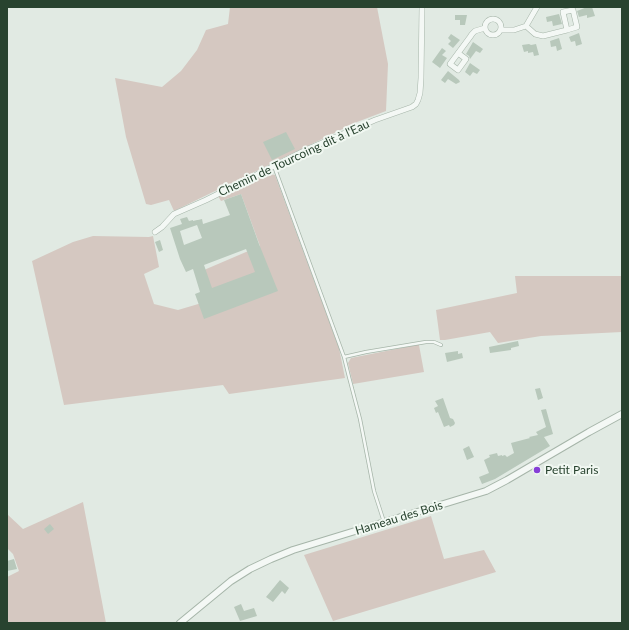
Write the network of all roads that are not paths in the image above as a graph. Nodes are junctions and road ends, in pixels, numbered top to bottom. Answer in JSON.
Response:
{"nodes":[{"id":1,"x":422,"y":7,"type":"edge"},
{"id":2,"x":537,"y":7,"type":"edge"},
{"id":3,"x":526,"y":26,"type":"junction"},
{"id":4,"x":485,"y":28,"type":"junction"},
{"id":5,"x":501,"y":30,"type":"junction"},
{"id":6,"x":567,"y":30,"type":"dead end"},
{"id":7,"x":458,"y":53,"type":"dead end"},
{"id":8,"x":274,"y":166,"type":"junction"},
{"id":9,"x":155,"y":232,"type":"dead end"},
{"id":10,"x":441,"y":345,"type":"dead end"},
{"id":11,"x":344,"y":357,"type":"junction"},
{"id":12,"x":622,"y":414,"type":"edge"},
{"id":13,"x":384,"y":522,"type":"junction"},
{"id":14,"x":180,"y":623,"type":"edge"}],
"edges":[{"from":1,"to":8,"type":"street","name":"Chemin de Tourcoing dit à l'Eau"},
{"from":2,"to":3,"type":"street"},
{"from":3,"to":5,"type":"street"},
{"from":3,"to":6,"type":"street"},
{"from":4,"to":5,"type":"street"},
{"from":4,"to":5,"type":"street"},
{"from":4,"to":7,"type":"street"},
{"from":8,"to":9,"type":"street","name":"Chemin de Tourcoing dit à l'Eau"},
{"from":8,"to":11,"type":"lane"},
{"from":10,"to":11,"type":"lane"},
{"from":11,"to":13,"type":"lane"},
{"from":12,"to":13,"type":"street","name":"Hameau des Bois"},
{"from":13,"to":14,"type":"street","name":"Hameau des Bois"}]}
